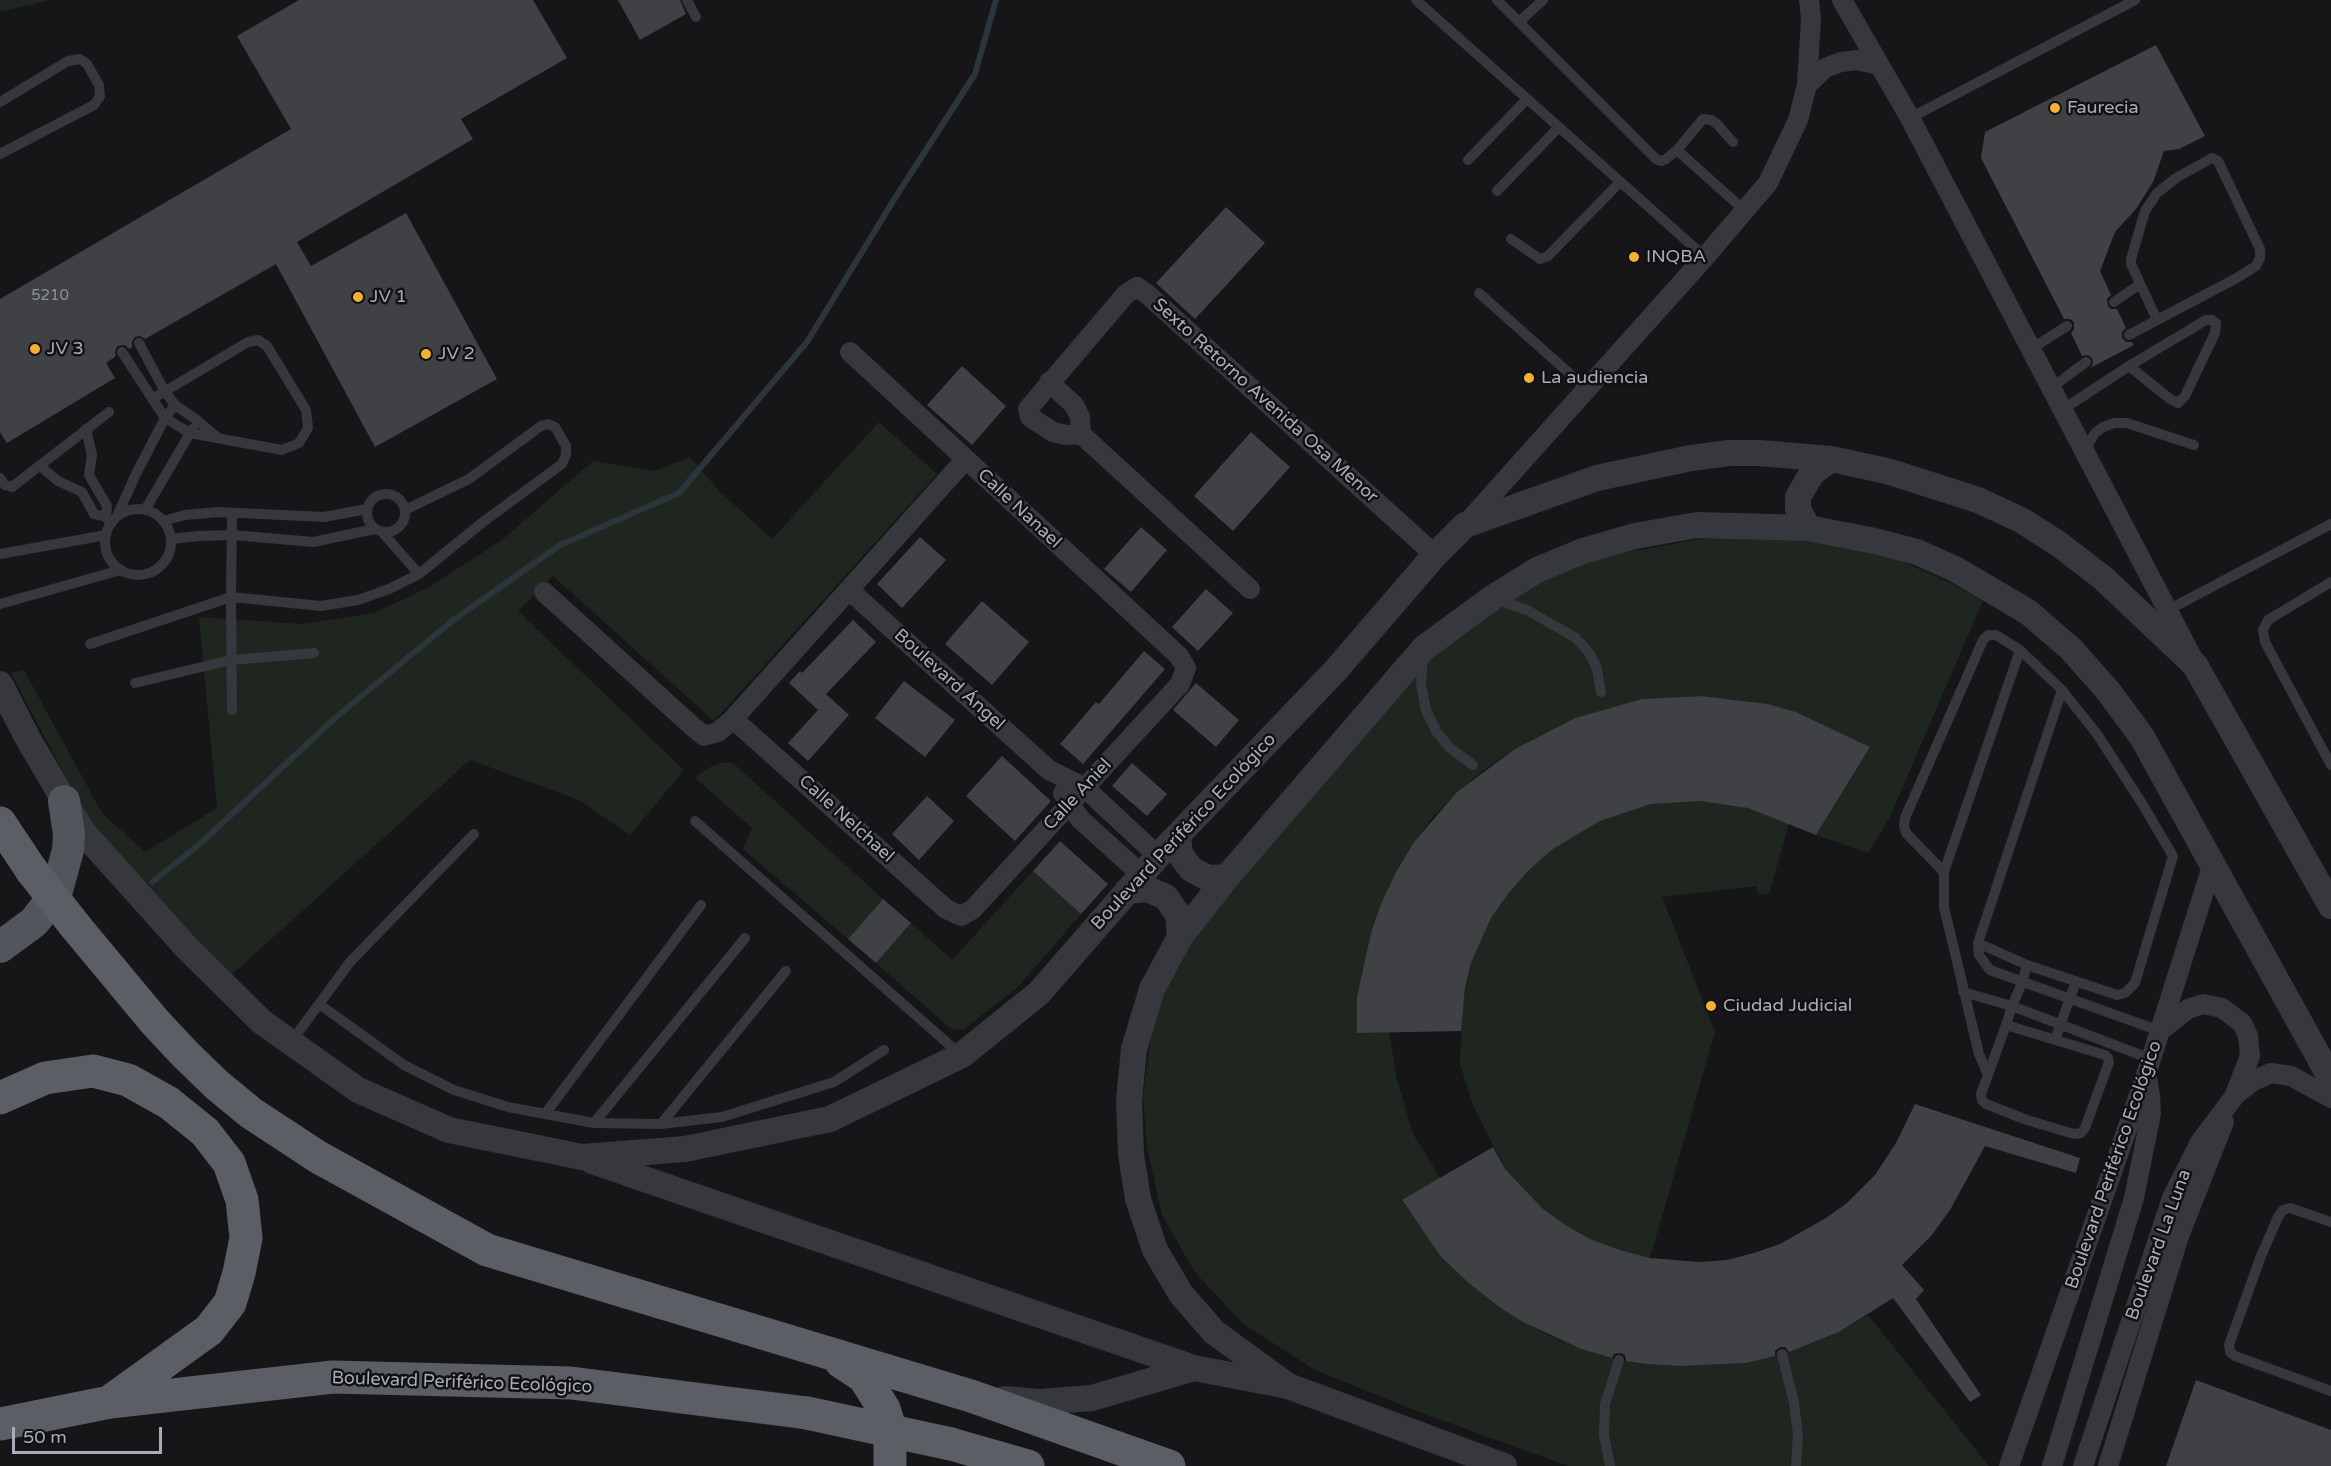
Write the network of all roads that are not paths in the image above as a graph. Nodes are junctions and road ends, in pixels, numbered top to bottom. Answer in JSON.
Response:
{"nodes":[{"id":1,"x":687,"y":0,"type":"edge"},
{"id":2,"x":1416,"y":0,"type":"edge"},
{"id":3,"x":1497,"y":0,"type":"edge"},
{"id":4,"x":1543,"y":0,"type":"edge"},
{"id":5,"x":1809,"y":0,"type":"edge"},
{"id":6,"x":1842,"y":0,"type":"edge"},
{"id":7,"x":2135,"y":0,"type":"edge"},
{"id":8,"x":696,"y":17,"type":"dead end"},
{"id":9,"x":1519,"y":22,"type":"junction"},
{"id":10,"x":1879,"y":65,"type":"junction"},
{"id":11,"x":1807,"y":85,"type":"junction"},
{"id":12,"x":1526,"y":100,"type":"junction"},
{"id":13,"x":0,"y":102,"type":"edge"},
{"id":14,"x":1910,"y":118,"type":"junction"},
{"id":15,"x":1558,"y":128,"type":"junction"},
{"id":16,"x":1733,"y":142,"type":"dead end"},
{"id":17,"x":1677,"y":150,"type":"junction"},
{"id":18,"x":0,"y":154,"type":"edge"},
{"id":19,"x":1468,"y":160,"type":"dead end"},
{"id":20,"x":1620,"y":182,"type":"junction"},
{"id":21,"x":1497,"y":191,"type":"dead end"},
{"id":22,"x":1744,"y":210,"type":"junction"},
{"id":23,"x":1511,"y":239,"type":"dead end"},
{"id":24,"x":1705,"y":257,"type":"junction"},
{"id":25,"x":2140,"y":284,"type":"junction"},
{"id":26,"x":1479,"y":293,"type":"dead end"},
{"id":27,"x":2114,"y":302,"type":"dead end"},
{"id":28,"x":2157,"y":320,"type":"junction"},
{"id":29,"x":2067,"y":326,"type":"dead end"},
{"id":30,"x":2129,"y":335,"type":"dead end"},
{"id":31,"x":139,"y":343,"type":"dead end"},
{"id":32,"x":2031,"y":349,"type":"junction"},
{"id":33,"x":122,"y":352,"type":"dead end"},
{"id":34,"x":850,"y":352,"type":"dead end"},
{"id":35,"x":2086,"y":362,"type":"dead end"},
{"id":36,"x":2128,"y":366,"type":"junction"},
{"id":37,"x":1049,"y":382,"type":"junction"},
{"id":38,"x":2051,"y":388,"type":"junction"},
{"id":39,"x":1587,"y":389,"type":"junction"},
{"id":40,"x":164,"y":390,"type":"junction"},
{"id":41,"x":152,"y":399,"type":"junction"},
{"id":42,"x":175,"y":405,"type":"junction"},
{"id":43,"x":2062,"y":410,"type":"junction"},
{"id":44,"x":109,"y":412,"type":"dead end"},
{"id":45,"x":165,"y":418,"type":"junction"},
{"id":46,"x":197,"y":420,"type":"junction"},
{"id":47,"x":86,"y":429,"type":"junction"},
{"id":48,"x":190,"y":433,"type":"junction"},
{"id":49,"x":1081,"y":434,"type":"junction"},
{"id":50,"x":217,"y":437,"type":"junction"},
{"id":51,"x":2194,"y":445,"type":"dead end"},
{"id":52,"x":2084,"y":451,"type":"junction"},
{"id":53,"x":1831,"y":459,"type":"junction"},
{"id":54,"x":965,"y":460,"type":"junction"},
{"id":55,"x":40,"y":466,"type":"junction"},
{"id":56,"x":89,"y":475,"type":"junction"},
{"id":57,"x":0,"y":478,"type":"edge"},
{"id":58,"x":72,"y":486,"type":"junction"},
{"id":59,"x":367,"y":509,"type":"junction"},
{"id":60,"x":145,"y":510,"type":"junction"},
{"id":61,"x":405,"y":510,"type":"junction"},
{"id":62,"x":232,"y":513,"type":"junction"},
{"id":63,"x":111,"y":520,"type":"junction"},
{"id":64,"x":163,"y":521,"type":"junction"},
{"id":65,"x":2331,"y":524,"type":"edge"},
{"id":66,"x":1465,"y":525,"type":"junction"},
{"id":67,"x":1809,"y":528,"type":"junction"},
{"id":68,"x":378,"y":531,"type":"junction"},
{"id":69,"x":106,"y":535,"type":"junction"},
{"id":70,"x":233,"y":535,"type":"junction"},
{"id":71,"x":171,"y":539,"type":"junction"},
{"id":72,"x":0,"y":554,"type":"edge"},
{"id":73,"x":1436,"y":555,"type":"junction"},
{"id":74,"x":121,"y":570,"type":"junction"},
{"id":75,"x":419,"y":574,"type":"junction"},
{"id":76,"x":2331,"y":582,"type":"edge"},
{"id":77,"x":1250,"y":589,"type":"dead end"},
{"id":78,"x":849,"y":590,"type":"junction"},
{"id":79,"x":544,"y":592,"type":"dead end"},
{"id":80,"x":231,"y":597,"type":"junction"},
{"id":81,"x":1492,"y":597,"type":"junction"},
{"id":82,"x":0,"y":604,"type":"edge"},
{"id":83,"x":2135,"y":609,"type":"junction"},
{"id":84,"x":2168,"y":610,"type":"junction"},
{"id":85,"x":90,"y":644,"type":"dead end"},
{"id":86,"x":1424,"y":648,"type":"junction"},
{"id":87,"x":2020,"y":650,"type":"junction"},
{"id":88,"x":314,"y":653,"type":"dead end"},
{"id":89,"x":231,"y":660,"type":"junction"},
{"id":90,"x":2195,"y":665,"type":"junction"},
{"id":91,"x":1186,"y":668,"type":"joint"},
{"id":92,"x":135,"y":683,"type":"dead end"},
{"id":93,"x":0,"y":684,"type":"edge"},
{"id":94,"x":2062,"y":690,"type":"junction"},
{"id":95,"x":1601,"y":692,"type":"dead end"},
{"id":96,"x":232,"y":710,"type":"dead end"},
{"id":97,"x":733,"y":719,"type":"junction"},
{"id":98,"x":1473,"y":765,"type":"dead end"},
{"id":99,"x":2331,"y":765,"type":"edge"},
{"id":100,"x":1049,"y":770,"type":"junction"},
{"id":101,"x":1084,"y":788,"type":"junction"},
{"id":102,"x":64,"y":801,"type":"junction"},
{"id":103,"x":1069,"y":804,"type":"junction"},
{"id":104,"x":695,"y":821,"type":"dead end"},
{"id":105,"x":0,"y":823,"type":"edge"},
{"id":106,"x":474,"y":834,"type":"dead end"},
{"id":107,"x":1178,"y":835,"type":"junction"},
{"id":108,"x":2213,"y":863,"type":"junction"},
{"id":109,"x":1944,"y":872,"type":"junction"},
{"id":110,"x":1142,"y":874,"type":"junction"},
{"id":111,"x":1227,"y":877,"type":"junction"},
{"id":112,"x":701,"y":905,"type":"dead end"},
{"id":113,"x":2331,"y":906,"type":"edge"},
{"id":114,"x":961,"y":916,"type":"joint"},
{"id":115,"x":1180,"y":937,"type":"junction"},
{"id":116,"x":745,"y":938,"type":"dead end"},
{"id":117,"x":1978,"y":943,"type":"junction"},
{"id":118,"x":0,"y":947,"type":"edge"},
{"id":119,"x":2027,"y":965,"type":"junction"},
{"id":120,"x":786,"y":971,"type":"dead end"},
{"id":121,"x":2076,"y":981,"type":"junction"},
{"id":122,"x":2022,"y":983,"type":"junction"},
{"id":123,"x":1963,"y":992,"type":"junction"},
{"id":124,"x":2069,"y":1000,"type":"junction"},
{"id":125,"x":319,"y":1005,"type":"junction"},
{"id":126,"x":2012,"y":1006,"type":"junction"},
{"id":127,"x":2061,"y":1024,"type":"junction"},
{"id":128,"x":2006,"y":1025,"type":"junction"},
{"id":129,"x":2160,"y":1031,"type":"junction"},
{"id":130,"x":2055,"y":1040,"type":"junction"},
{"id":131,"x":291,"y":1043,"type":"junction"},
{"id":132,"x":884,"y":1050,"type":"dead end"},
{"id":133,"x":962,"y":1055,"type":"junction"},
{"id":134,"x":2149,"y":1067,"type":"junction"},
{"id":135,"x":1988,"y":1075,"type":"junction"},
{"id":136,"x":2331,"y":1079,"type":"edge"},
{"id":137,"x":2234,"y":1097,"type":"junction"},
{"id":138,"x":0,"y":1098,"type":"edge"},
{"id":139,"x":2331,"y":1098,"type":"edge"},
{"id":140,"x":545,"y":1114,"type":"junction"},
{"id":141,"x":594,"y":1124,"type":"junction"},
{"id":142,"x":662,"y":1124,"type":"junction"},
{"id":143,"x":582,"y":1157,"type":"junction"},
{"id":144,"x":2331,"y":1222,"type":"edge"},
{"id":145,"x":1782,"y":1354,"type":"dead end"},
{"id":146,"x":830,"y":1355,"type":"junction"},
{"id":147,"x":1619,"y":1360,"type":"dead end"},
{"id":148,"x":1194,"y":1368,"type":"junction"},
{"id":149,"x":1288,"y":1386,"type":"junction"},
{"id":150,"x":2331,"y":1391,"type":"edge"},
{"id":151,"x":971,"y":1396,"type":"junction"},
{"id":152,"x":110,"y":1402,"type":"junction"},
{"id":153,"x":1,"y":1424,"type":"edge"},
{"id":154,"x":2053,"y":1463,"type":"edge"},
{"id":155,"x":890,"y":1466,"type":"edge"},
{"id":156,"x":1028,"y":1466,"type":"edge"},
{"id":157,"x":1169,"y":1466,"type":"edge"},
{"id":158,"x":1504,"y":1466,"type":"edge"},
{"id":159,"x":1610,"y":1466,"type":"edge"},
{"id":160,"x":1796,"y":1466,"type":"edge"},
{"id":161,"x":2009,"y":1466,"type":"edge"},
{"id":162,"x":2083,"y":1466,"type":"edge"},
{"id":163,"x":2108,"y":1466,"type":"edge"}],
"edges":[{"from":1,"to":8,"type":"lane"},
{"from":2,"to":12,"type":"lane"},
{"from":3,"to":9,"type":"lane"},
{"from":4,"to":9,"type":"lane"},
{"from":5,"to":11,"type":"street"},
{"from":6,"to":10,"type":"street"},
{"from":7,"to":14,"type":"lane"},
{"from":9,"to":17,"type":"lane"},
{"from":10,"to":11,"type":"street"},
{"from":10,"to":14,"type":"street"},
{"from":11,"to":22,"type":"street"},
{"from":12,"to":15,"type":"lane"},
{"from":12,"to":19,"type":"lane"},
{"from":13,"to":18,"type":"lane"},
{"from":14,"to":32,"type":"street"},
{"from":15,"to":20,"type":"lane"},
{"from":15,"to":21,"type":"lane"},
{"from":16,"to":17,"type":"lane"},
{"from":17,"to":22,"type":"lane"},
{"from":20,"to":23,"type":"lane"},
{"from":20,"to":24,"type":"lane"},
{"from":22,"to":24,"type":"street"},
{"from":24,"to":39,"type":"street"},
{"from":25,"to":27,"type":"lane"},
{"from":25,"to":28,"type":"lane"},
{"from":25,"to":28,"type":"lane"},
{"from":26,"to":39,"type":"lane"},
{"from":28,"to":30,"type":"lane"},
{"from":29,"to":32,"type":"lane"},
{"from":31,"to":40,"type":"lane"},
{"from":32,"to":38,"type":"street"},
{"from":33,"to":41,"type":"lane"},
{"from":34,"to":54,"type":"street","name":"Calle Nanael"},
{"from":35,"to":38,"type":"lane"},
{"from":36,"to":36,"type":"lane"},
{"from":36,"to":43,"type":"lane"},
{"from":37,"to":49,"type":"street"},
{"from":37,"to":49,"type":"street","name":"Sexto Retorno Avenida Osa Menor"},
{"from":37,"to":73,"type":"street","name":"Sexto Retorno Avenida Osa Menor"},
{"from":38,"to":43,"type":"street"},
{"from":39,"to":66,"type":"street"},
{"from":40,"to":41,"type":"lane"},
{"from":40,"to":42,"type":"lane"},
{"from":40,"to":50,"type":"lane"},
{"from":41,"to":45,"type":"lane"},
{"from":42,"to":45,"type":"lane"},
{"from":42,"to":46,"type":"lane"},
{"from":43,"to":52,"type":"street"},
{"from":44,"to":47,"type":"lane"},
{"from":45,"to":48,"type":"lane"},
{"from":45,"to":63,"type":"lane"},
{"from":46,"to":48,"type":"lane"},
{"from":46,"to":50,"type":"lane"},
{"from":47,"to":55,"type":"lane"},
{"from":47,"to":56,"type":"lane"},
{"from":48,"to":50,"type":"lane"},
{"from":48,"to":60,"type":"lane"},
{"from":49,"to":77,"type":"street"},
{"from":51,"to":52,"type":"lane"},
{"from":52,"to":84,"type":"street"},
{"from":53,"to":66,"type":"street","name":"Boulevard Periférico Ecológico"},
{"from":53,"to":67,"type":"street"},
{"from":53,"to":83,"type":"street","name":"Boulevard Periférico Ecológico"},
{"from":54,"to":78,"type":"street"},
{"from":54,"to":91,"type":"street","name":"Calle Nanael"},
{"from":55,"to":57,"type":"lane"},
{"from":55,"to":58,"type":"lane"},
{"from":56,"to":58,"type":"lane"},
{"from":56,"to":63,"type":"lane"},
{"from":58,"to":63,"type":"lane"},
{"from":59,"to":61,"type":"lane"},
{"from":59,"to":62,"type":"lane"},
{"from":59,"to":68,"type":"lane"},
{"from":60,"to":63,"type":"lane"},
{"from":60,"to":64,"type":"lane"},
{"from":61,"to":68,"type":"lane"},
{"from":61,"to":75,"type":"lane"},
{"from":62,"to":64,"type":"lane"},
{"from":62,"to":70,"type":"lane"},
{"from":63,"to":69,"type":"lane"},
{"from":64,"to":71,"type":"lane"},
{"from":65,"to":84,"type":"lane"},
{"from":66,"to":73,"type":"street","name":"Boulevard Periférico Ecológico"},
{"from":67,"to":81,"type":"street"},
{"from":67,"to":108,"type":"street"},
{"from":68,"to":70,"type":"lane"},
{"from":68,"to":75,"type":"lane"},
{"from":69,"to":72,"type":"lane"},
{"from":69,"to":74,"type":"lane"},
{"from":70,"to":71,"type":"lane"},
{"from":70,"to":80,"type":"lane"},
{"from":71,"to":74,"type":"lane"},
{"from":73,"to":107,"type":"street","name":"Boulevard Periférico Ecológico"},
{"from":74,"to":82,"type":"lane"},
{"from":75,"to":80,"type":"lane"},
{"from":76,"to":99,"type":"lane"},
{"from":78,"to":97,"type":"street"},
{"from":78,"to":100,"type":"street","name":"Boulevard Ángel"},
{"from":79,"to":97,"type":"street"},
{"from":80,"to":85,"type":"lane"},
{"from":80,"to":89,"type":"lane"},
{"from":81,"to":86,"type":"street"},
{"from":81,"to":95,"type":"lane"},
{"from":83,"to":84,"type":"street"},
{"from":83,"to":90,"type":"street","name":"Boulevard Periférico Ecológico"},
{"from":84,"to":90,"type":"street"},
{"from":86,"to":98,"type":"lane"},
{"from":86,"to":111,"type":"street"},
{"from":87,"to":94,"type":"lane"},
{"from":87,"to":109,"type":"lane"},
{"from":87,"to":109,"type":"lane"},
{"from":88,"to":89,"type":"lane"},
{"from":89,"to":92,"type":"lane"},
{"from":89,"to":96,"type":"lane"},
{"from":90,"to":113,"type":"street","name":"Boulevard Periférico Ecológico"},
{"from":91,"to":101,"type":"street","name":"Calle Aniel"},
{"from":93,"to":102,"type":"street","name":"Boulevard Periférico Ecológico"},
{"from":94,"to":117,"type":"lane"},
{"from":94,"to":121,"type":"lane"},
{"from":97,"to":114,"type":"street","name":"Calle Nelchael"},
{"from":100,"to":101,"type":"street","name":"Boulevard Ángel"},
{"from":100,"to":103,"type":"street","name":"Boulevard Ángel"},
{"from":101,"to":103,"type":"street","name":"Calle Aniel"},
{"from":101,"to":110,"type":"street","name":"Boulevard Ángel"},
{"from":102,"to":118,"type":"main road"},
{"from":102,"to":131,"type":"street","name":"Boulevard Periférico Ecológico"},
{"from":103,"to":110,"type":"street","name":"Boulevard Ángel"},
{"from":103,"to":114,"type":"street","name":"Calle Aniel"},
{"from":104,"to":133,"type":"lane"},
{"from":105,"to":146,"type":"highway","bridge":true},
{"from":106,"to":125,"type":"lane"},
{"from":107,"to":110,"type":"street","name":"Boulevard Periférico Ecológico"},
{"from":107,"to":111,"type":"street"},
{"from":108,"to":129,"type":"street","name":"Boulevard Periférico Ecológico"},
{"from":108,"to":136,"type":"street"},
{"from":109,"to":123,"type":"lane"},
{"from":110,"to":115,"type":"street"},
{"from":110,"to":133,"type":"street","name":"Boulevard Periférico Ecológico"},
{"from":111,"to":115,"type":"street"},
{"from":112,"to":140,"type":"lane"},
{"from":115,"to":149,"type":"street"},
{"from":116,"to":141,"type":"lane"},
{"from":117,"to":119,"type":"lane"},
{"from":117,"to":122,"type":"lane"},
{"from":119,"to":121,"type":"lane"},
{"from":119,"to":122,"type":"lane"},
{"from":120,"to":142,"type":"lane"},
{"from":121,"to":124,"type":"lane"},
{"from":122,"to":124,"type":"lane"},
{"from":122,"to":126,"type":"lane"},
{"from":123,"to":126,"type":"lane"},
{"from":123,"to":135,"type":"lane"},
{"from":124,"to":127,"type":"lane"},
{"from":124,"to":129,"type":"lane"},
{"from":125,"to":131,"type":"lane"},
{"from":125,"to":140,"type":"lane"},
{"from":126,"to":127,"type":"lane"},
{"from":126,"to":128,"type":"lane"},
{"from":127,"to":130,"type":"lane"},
{"from":127,"to":134,"type":"lane"},
{"from":128,"to":130,"type":"lane"},
{"from":128,"to":135,"type":"lane"},
{"from":129,"to":134,"type":"street","name":"Boulevard Periférico Ecológico"},
{"from":129,"to":137,"type":"street","name":"Boulevard La Luna"},
{"from":130,"to":135,"type":"lane"},
{"from":131,"to":143,"type":"street","name":"Boulevard Periférico Ecológico"},
{"from":132,"to":142,"type":"lane"},
{"from":133,"to":143,"type":"street","name":"Boulevard Periférico Ecológico"},
{"from":134,"to":154,"type":"street","name":"Boulevard La Luna"},
{"from":134,"to":161,"type":"street","name":"Boulevard Periférico Ecológico"},
{"from":137,"to":139,"type":"street"},
{"from":137,"to":162,"type":"street","name":"Boulevard La Luna"},
{"from":137,"to":163,"type":"street"},
{"from":138,"to":152,"type":"highway"},
{"from":140,"to":141,"type":"lane"},
{"from":141,"to":142,"type":"lane"},
{"from":143,"to":148,"type":"street"},
{"from":144,"to":150,"type":"lane"},
{"from":145,"to":160,"type":"lane"},
{"from":146,"to":151,"type":"highway"},
{"from":146,"to":155,"type":"highway"},
{"from":147,"to":159,"type":"lane"},
{"from":148,"to":149,"type":"street"},
{"from":148,"to":151,"type":"street"},
{"from":149,"to":158,"type":"street"},
{"from":151,"to":157,"type":"highway"},
{"from":152,"to":153,"type":"highway","name":"Boulevard Periférico Ecológico"},
{"from":152,"to":156,"type":"highway","name":"Boulevard Periférico Ecológico","bridge":true}]}
